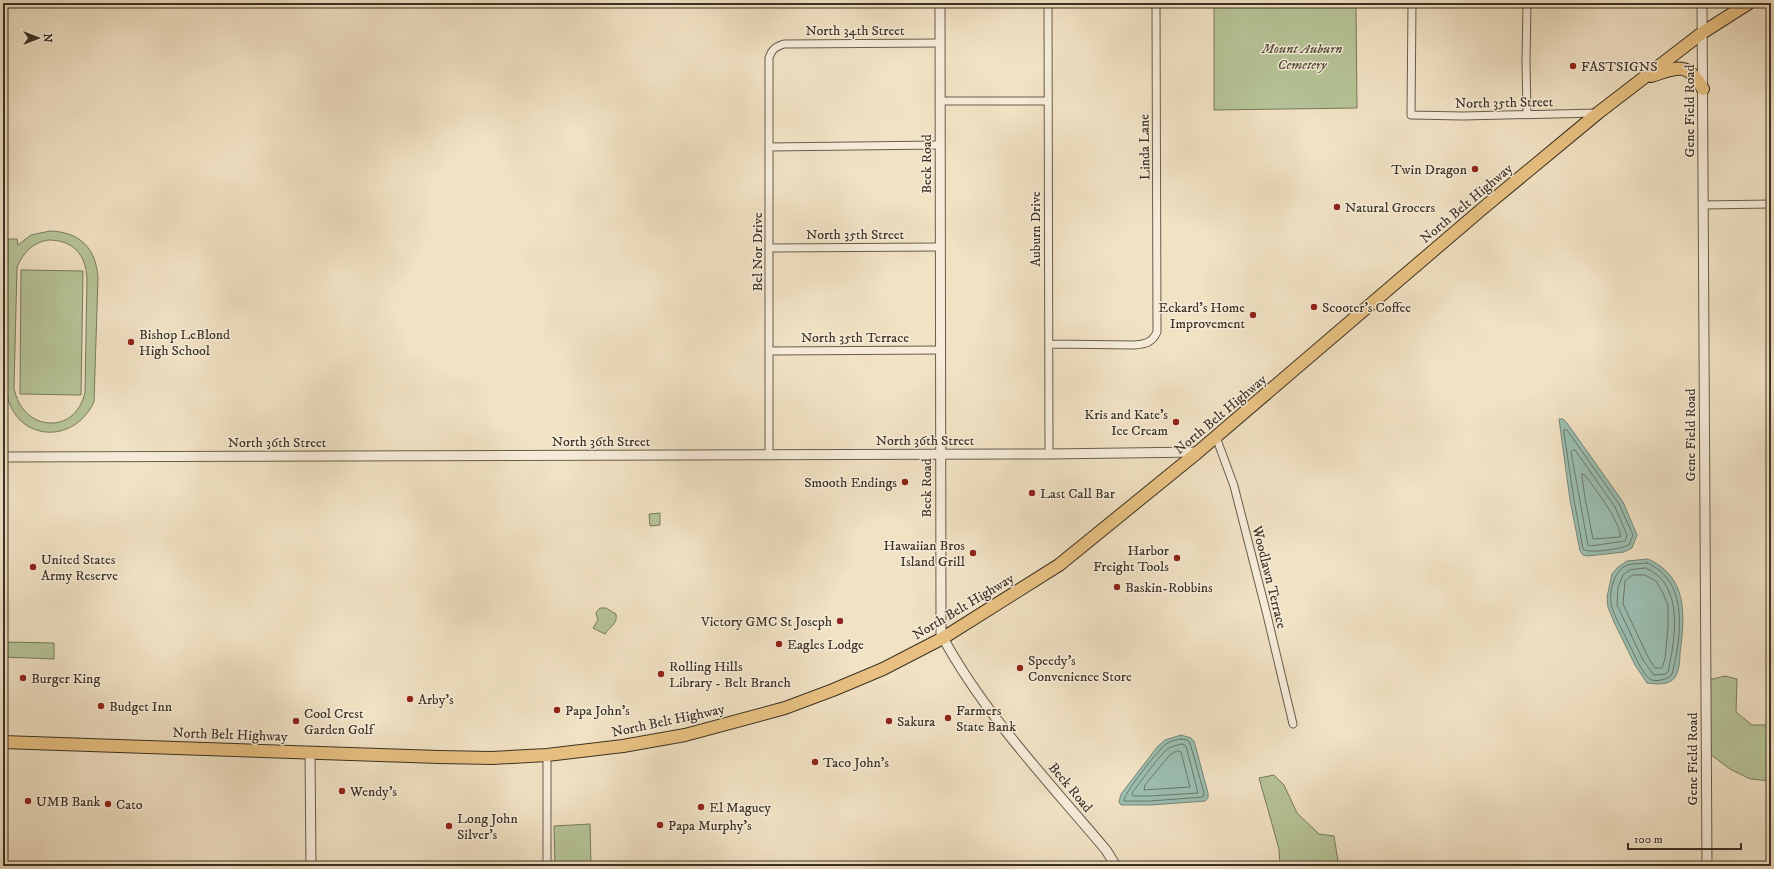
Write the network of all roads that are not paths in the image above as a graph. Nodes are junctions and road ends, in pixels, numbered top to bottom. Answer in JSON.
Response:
{"nodes":[{"id":1,"x":940,"y":3,"type":"edge"},
{"id":2,"x":1048,"y":3,"type":"edge"},
{"id":3,"x":1156,"y":3,"type":"edge"},
{"id":4,"x":1412,"y":3,"type":"edge"},
{"id":5,"x":1527,"y":3,"type":"edge"},
{"id":6,"x":1702,"y":3,"type":"edge"},
{"id":7,"x":1749,"y":3,"type":"edge"},
{"id":8,"x":1702,"y":32,"type":"junction"},
{"id":9,"x":940,"y":43,"type":"junction"},
{"id":10,"x":772,"y":50,"type":"joint"},
{"id":11,"x":1640,"y":79,"type":"junction"},
{"id":12,"x":1703,"y":89,"type":"junction"},
{"id":13,"x":1048,"y":101,"type":"junction"},
{"id":14,"x":940,"y":102,"type":"junction"},
{"id":15,"x":1598,"y":113,"type":"junction"},
{"id":16,"x":1527,"y":114,"type":"junction"},
{"id":17,"x":940,"y":145,"type":"junction"},
{"id":18,"x":769,"y":147,"type":"junction"},
{"id":19,"x":1771,"y":204,"type":"edge"},
{"id":20,"x":1703,"y":205,"type":"junction"},
{"id":21,"x":940,"y":247,"type":"junction"},
{"id":22,"x":770,"y":248,"type":"junction"},
{"id":23,"x":1049,"y":344,"type":"junction"},
{"id":24,"x":940,"y":350,"type":"junction"},
{"id":25,"x":770,"y":351,"type":"junction"},
{"id":26,"x":1216,"y":438,"type":"junction"},
{"id":27,"x":1198,"y":452,"type":"junction"},
{"id":28,"x":940,"y":454,"type":"junction"},
{"id":29,"x":1049,"y":454,"type":"junction"},
{"id":30,"x":769,"y":455,"type":"junction"},
{"id":31,"x":3,"y":457,"type":"edge"},
{"id":32,"x":942,"y":638,"type":"junction"},
{"id":33,"x":1292,"y":724,"type":"dead end"},
{"id":34,"x":3,"y":742,"type":"edge"},
{"id":35,"x":310,"y":752,"type":"junction"},
{"id":36,"x":547,"y":756,"type":"junction"},
{"id":37,"x":311,"y":866,"type":"edge"},
{"id":38,"x":547,"y":866,"type":"edge"},
{"id":39,"x":1116,"y":866,"type":"edge"},
{"id":40,"x":1706,"y":866,"type":"edge"}],
"edges":[{"from":1,"to":9,"type":"street","name":"Beck Road"},
{"from":2,"to":13,"type":"street","name":"Auburn Drive"},
{"from":3,"to":23,"type":"street","name":"Linda Lane"},
{"from":4,"to":16,"type":"street","name":"North 35th Street"},
{"from":5,"to":16,"type":"street"},
{"from":6,"to":8,"type":"street","name":"Gene Field Road"},
{"from":7,"to":8,"type":"main road","name":"North Belt Highway"},
{"from":8,"to":11,"type":"main road","name":"North Belt Highway"},
{"from":8,"to":12,"type":"street","name":"Gene Field Road"},
{"from":9,"to":10,"type":"street","name":"North 34th Street"},
{"from":9,"to":14,"type":"street","name":"Beck Road"},
{"from":10,"to":18,"type":"street","name":"Bel Nor Drive"},
{"from":11,"to":12,"type":"main road"},
{"from":11,"to":15,"type":"main road","name":"North Belt Highway"},
{"from":12,"to":20,"type":"street","name":"Gene Field Road"},
{"from":13,"to":14,"type":"street"},
{"from":13,"to":23,"type":"street","name":"Auburn Drive"},
{"from":14,"to":17,"type":"street","name":"Beck Road"},
{"from":15,"to":16,"type":"street","name":"North 35th Street"},
{"from":15,"to":26,"type":"main road","name":"North Belt Highway"},
{"from":17,"to":18,"type":"street"},
{"from":17,"to":21,"type":"street","name":"Beck Road"},
{"from":18,"to":22,"type":"street","name":"Bel Nor Drive"},
{"from":19,"to":20,"type":"street"},
{"from":20,"to":40,"type":"street","name":"Gene Field Road"},
{"from":21,"to":22,"type":"street","name":"North 35th Street"},
{"from":21,"to":24,"type":"street","name":"Beck Road"},
{"from":22,"to":25,"type":"street","name":"Bel Nor Drive"},
{"from":23,"to":29,"type":"street","name":"Auburn Drive"},
{"from":24,"to":25,"type":"street","name":"North 35th Terrace"},
{"from":24,"to":28,"type":"street","name":"Beck Road"},
{"from":25,"to":30,"type":"street","name":"Bel Nor Drive"},
{"from":26,"to":27,"type":"main road","name":"North Belt Highway"},
{"from":26,"to":33,"type":"street","name":"Woodlawn Terrace"},
{"from":27,"to":29,"type":"street","name":"North 36th Street"},
{"from":27,"to":32,"type":"main road","name":"North Belt Highway"},
{"from":28,"to":29,"type":"street","name":"North 36th Street"},
{"from":28,"to":30,"type":"street","name":"North 36th Street"},
{"from":28,"to":32,"type":"street","name":"Beck Road"},
{"from":30,"to":31,"type":"street","name":"North 36th Street"},
{"from":32,"to":36,"type":"main road","name":"North Belt Highway"},
{"from":32,"to":39,"type":"street","name":"Beck Road"},
{"from":34,"to":35,"type":"main road","name":"North Belt Highway"},
{"from":35,"to":36,"type":"main road","name":"North Belt Highway"},
{"from":35,"to":37,"type":"street"},
{"from":36,"to":38,"type":"street"}]}
